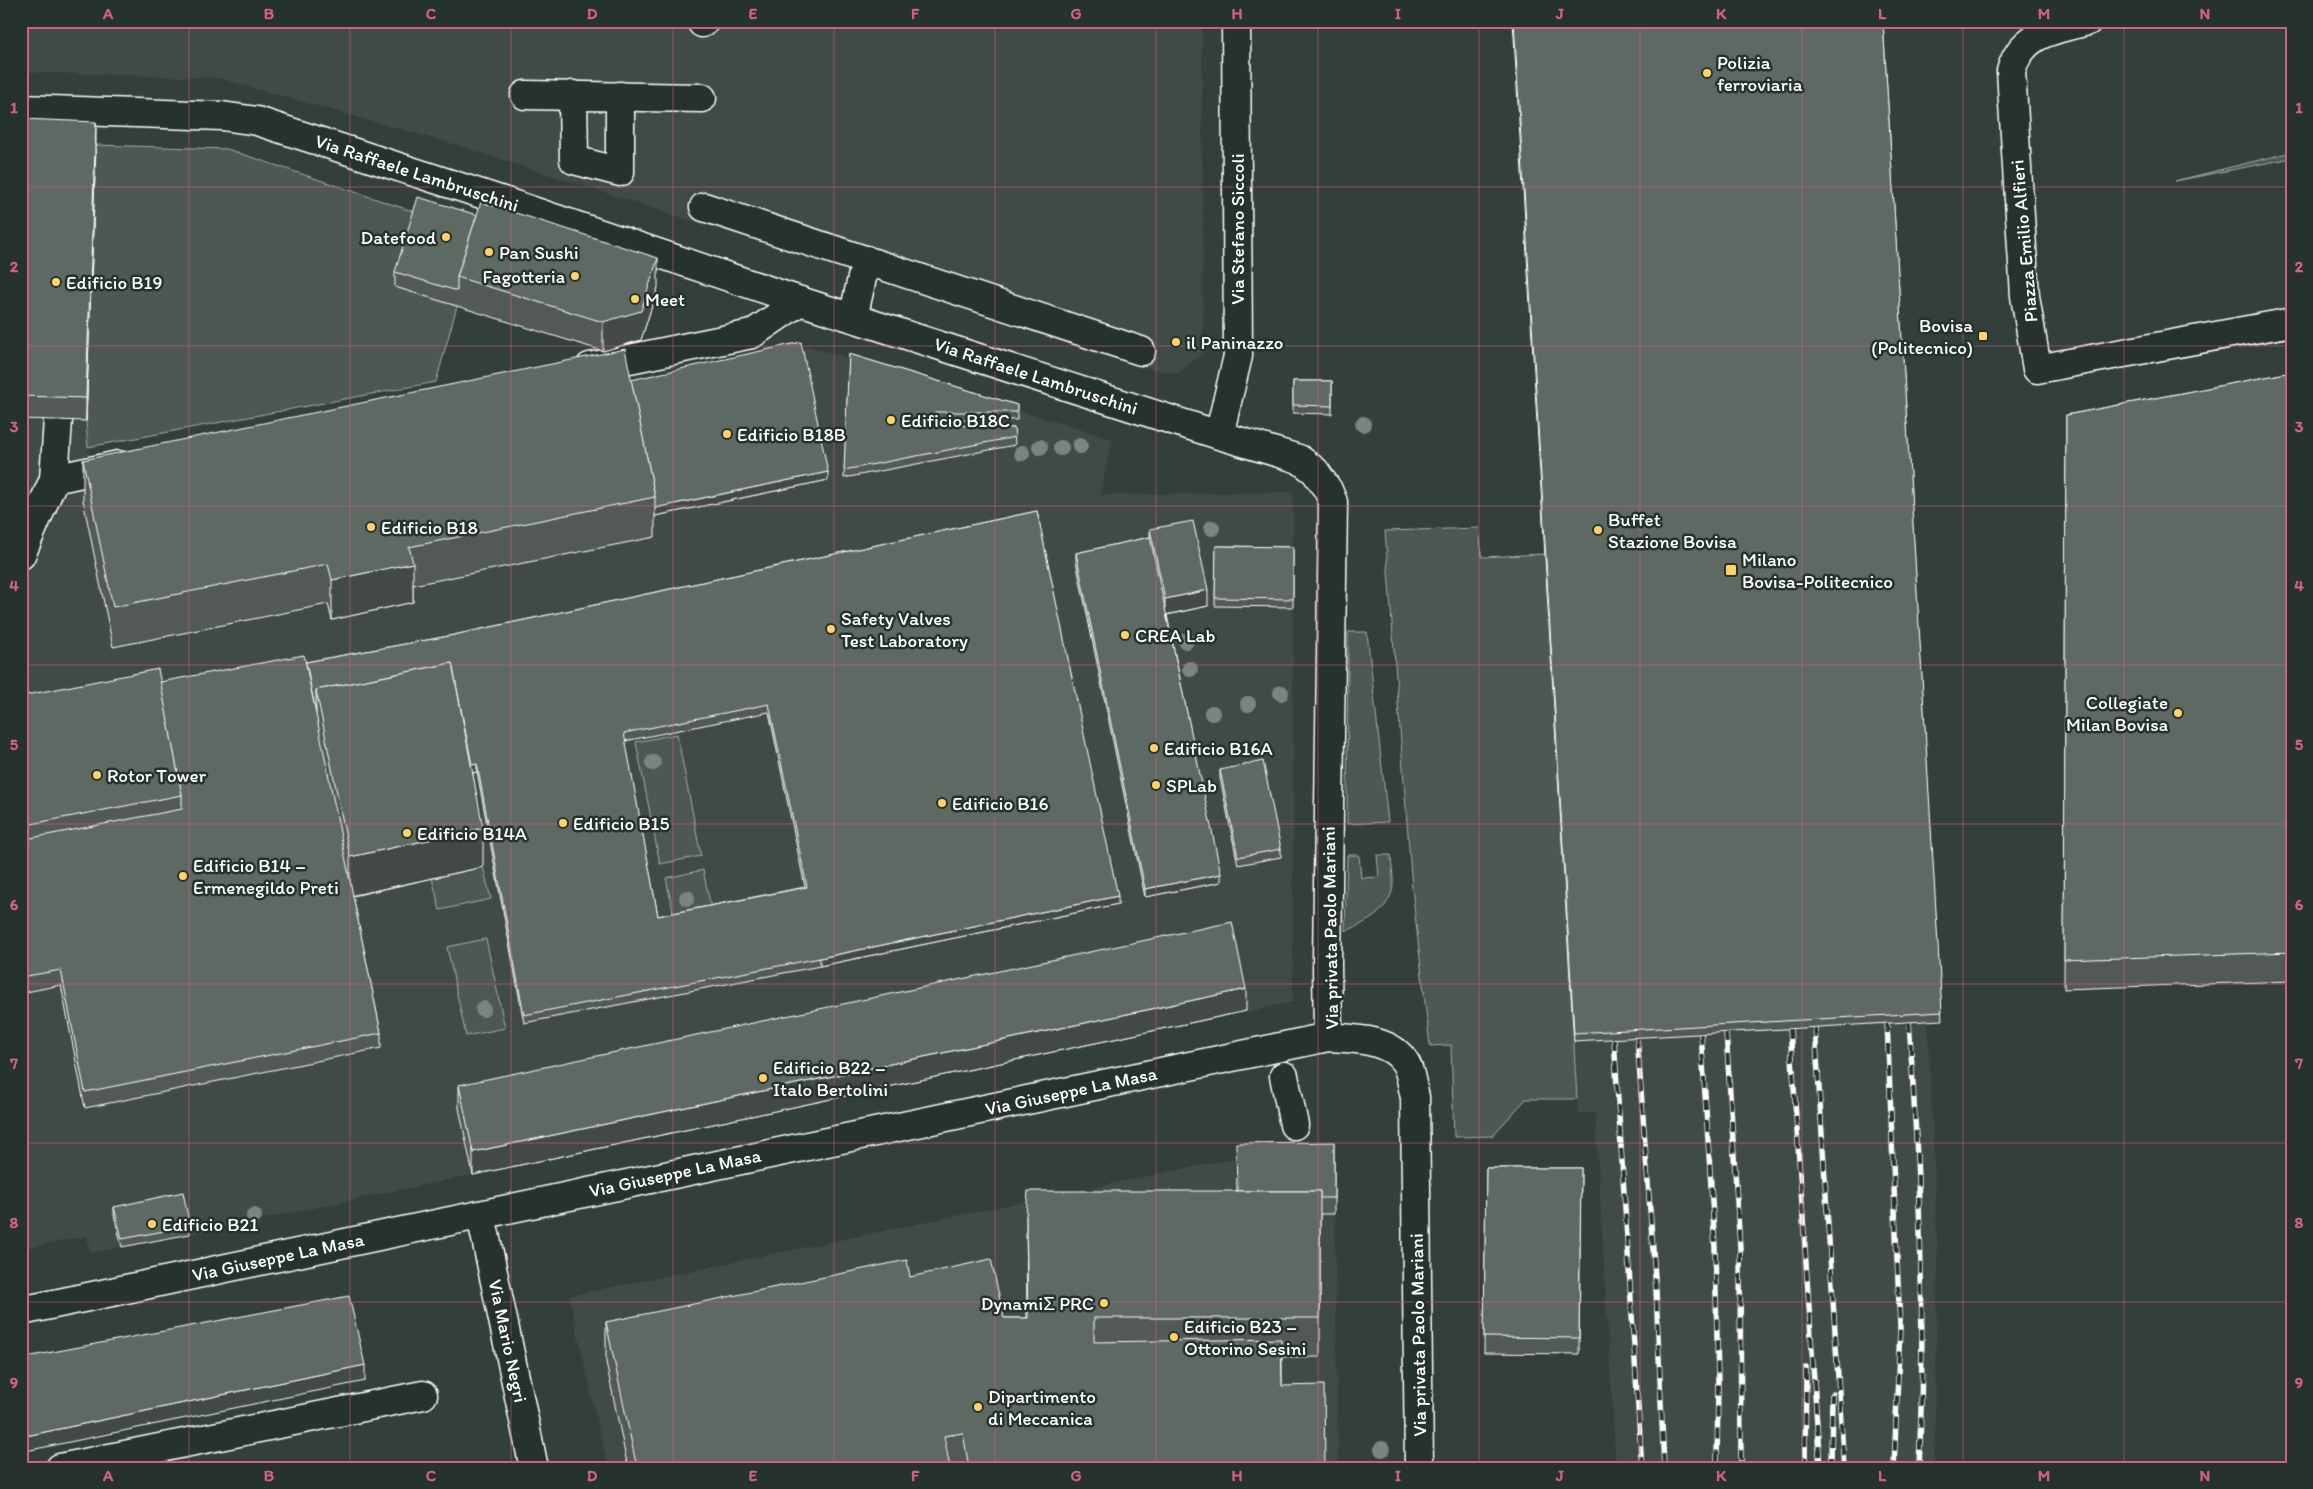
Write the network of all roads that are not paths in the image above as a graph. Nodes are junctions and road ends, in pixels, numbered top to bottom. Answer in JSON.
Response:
{"nodes":[{"id":1,"x":1236,"y":21,"type":"edge"},
{"id":2,"x":2088,"y":21,"type":"edge"},
{"id":3,"x":525,"y":94,"type":"dead end"},
{"id":4,"x":573,"y":95,"type":"junction"},
{"id":5,"x":620,"y":96,"type":"junction"},
{"id":6,"x":702,"y":98,"type":"dead end"},
{"id":7,"x":21,"y":109,"type":"edge"},
{"id":8,"x":704,"y":207,"type":"dead end"},
{"id":9,"x":866,"y":260,"type":"junction"},
{"id":10,"x":800,"y":301,"type":"junction"},
{"id":11,"x":853,"y":318,"type":"junction"},
{"id":12,"x":2292,"y":322,"type":"edge"},
{"id":13,"x":1141,"y":351,"type":"dead end"},
{"id":14,"x":568,"y":372,"type":"edge"},
{"id":15,"x":58,"y":420,"type":"edge"},
{"id":16,"x":1218,"y":435,"type":"junction"},
{"id":17,"x":142,"y":460,"type":"edge"},
{"id":18,"x":54,"y":479,"type":"junction"},
{"id":19,"x":21,"y":555,"type":"edge"},
{"id":20,"x":1328,"y":1037,"type":"junction"},
{"id":21,"x":1284,"y":1076,"type":"dead end"},
{"id":22,"x":1294,"y":1125,"type":"dead end"},
{"id":23,"x":481,"y":1215,"type":"junction"},
{"id":24,"x":21,"y":1311,"type":"edge"},
{"id":25,"x":423,"y":1395,"type":"dead end"},
{"id":26,"x":60,"y":1468,"type":"edge"},
{"id":27,"x":534,"y":1468,"type":"edge"},
{"id":28,"x":1419,"y":1468,"type":"edge"}],
"edges":[{"from":1,"to":16,"type":"street","name":"Via Stefano Siccoli"},
{"from":2,"to":12,"type":"street","name":"Piazza Emilio Alfieri"},
{"from":3,"to":4,"type":"street"},
{"from":4,"to":5,"type":"street"},
{"from":4,"to":5,"type":"street"},
{"from":5,"to":6,"type":"street"},
{"from":7,"to":10,"type":"street","name":"Via Raffaele Lambruschini"},
{"from":8,"to":9,"type":"street"},
{"from":9,"to":11,"type":"street"},
{"from":9,"to":13,"type":"street"},
{"from":10,"to":11,"type":"street","name":"Via Raffaele Lambruschini"},
{"from":10,"to":14,"type":"street"},
{"from":11,"to":16,"type":"street","name":"Via Raffaele Lambruschini"},
{"from":15,"to":18,"type":"street"},
{"from":16,"to":20,"type":"street","name":"Via privata Paolo Mariani"},
{"from":17,"to":18,"type":"street"},
{"from":18,"to":19,"type":"street"},
{"from":20,"to":23,"type":"street","name":"Via Giuseppe La Masa"},
{"from":20,"to":28,"type":"street","name":"Via privata Paolo Mariani"},
{"from":21,"to":22,"type":"street"},
{"from":23,"to":24,"type":"street","name":"Via Giuseppe La Masa"},
{"from":23,"to":27,"type":"street","name":"Via Mario Negri"},
{"from":25,"to":26,"type":"street"}]}
